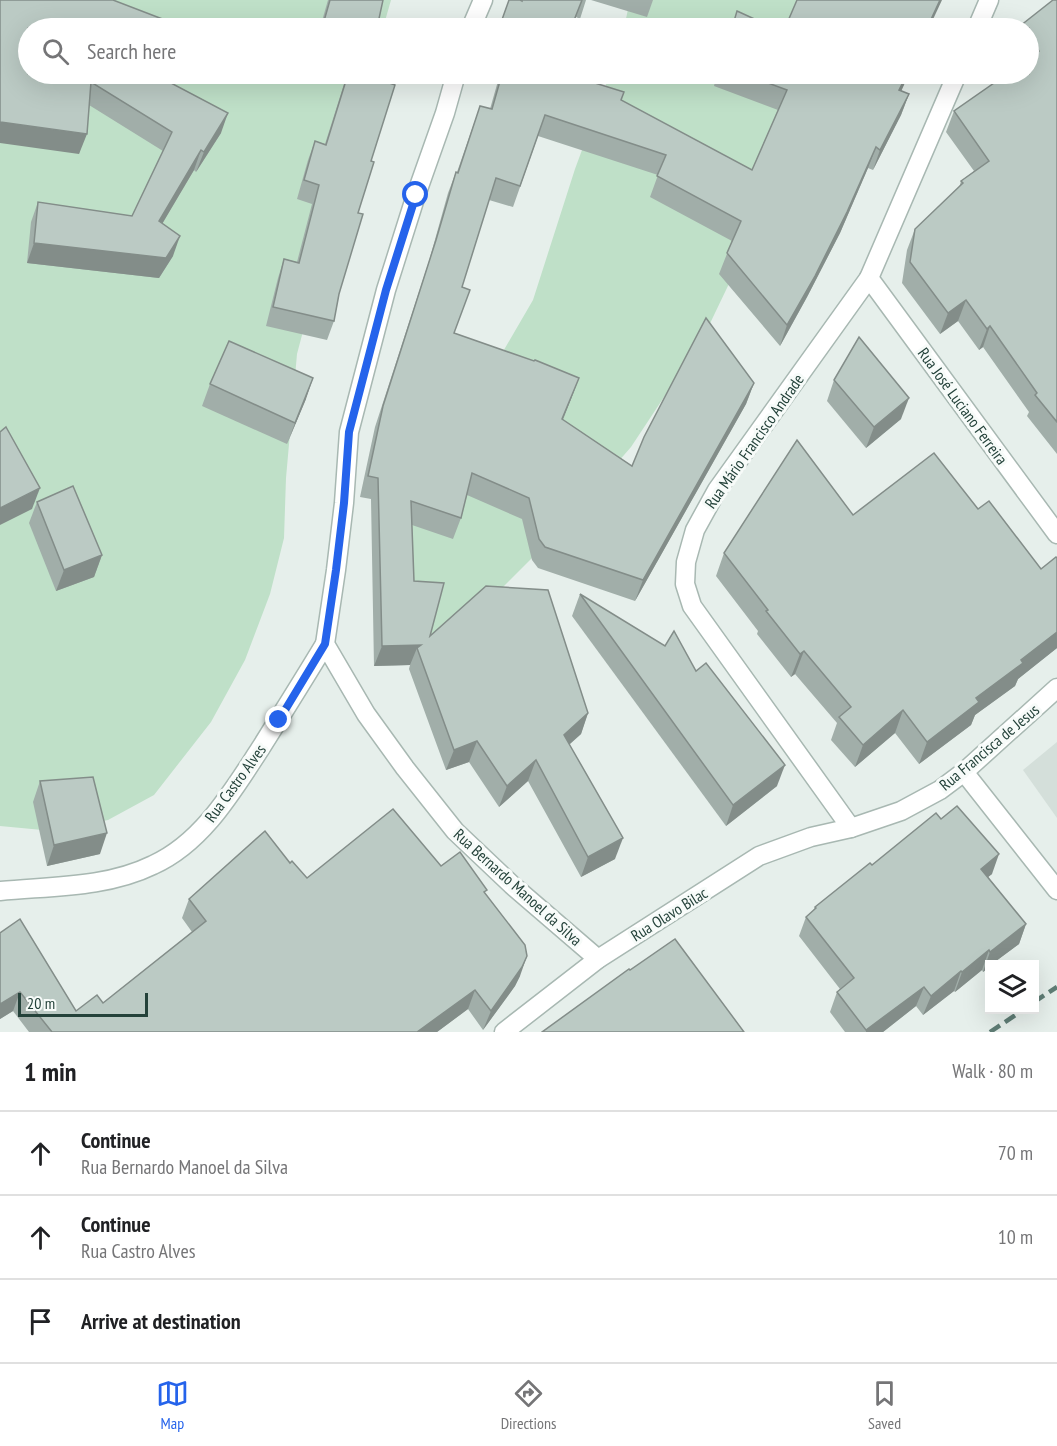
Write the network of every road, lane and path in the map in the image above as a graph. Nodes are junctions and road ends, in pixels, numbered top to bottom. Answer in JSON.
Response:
{"nodes":[{"id":1,"x":483,"y":0,"type":"edge"},
{"id":2,"x":989,"y":0,"type":"edge"},
{"id":3,"x":475,"y":18,"type":"edge"},
{"id":4,"x":981,"y":18,"type":"edge"},
{"id":5,"x":453,"y":84,"type":"edge"},
{"id":6,"x":953,"y":84,"type":"edge"},
{"id":7,"x":869,"y":278,"type":"junction"},
{"id":8,"x":1057,"y":534,"type":"edge"},
{"id":9,"x":325,"y":644,"type":"junction"},
{"id":10,"x":1057,"y":688,"type":"edge"},
{"id":11,"x":964,"y":772,"type":"junction"},
{"id":12,"x":851,"y":828,"type":"junction"},
{"id":13,"x":1057,"y":890,"type":"edge"},
{"id":14,"x":0,"y":891,"type":"edge"},
{"id":15,"x":598,"y":959,"type":"junction"},
{"id":16,"x":504,"y":1032,"type":"edge"}],
"edges":[{"from":1,"to":3,"type":"street"},
{"from":2,"to":4,"type":"street"},
{"from":5,"to":9,"type":"street"},
{"from":6,"to":7,"type":"street","name":"Rua Mário Francisco Andrade"},
{"from":7,"to":8,"type":"street","name":"Rua José Luciano Ferreira"},
{"from":7,"to":12,"type":"street","name":"Rua Mário Francisco Andrade"},
{"from":9,"to":14,"type":"street","name":"Rua Castro Alves"},
{"from":9,"to":15,"type":"street","name":"Rua Bernardo Manoel da Silva"},
{"from":10,"to":11,"type":"street","name":"Rua Francisca de Jesus"},
{"from":11,"to":12,"type":"street","name":"Rua Francisca de Jesus"},
{"from":11,"to":13,"type":"street"},
{"from":12,"to":15,"type":"street","name":"Rua Olavo Bilac"},
{"from":15,"to":16,"type":"street","name":"Rua Olavo Bilac"}]}
